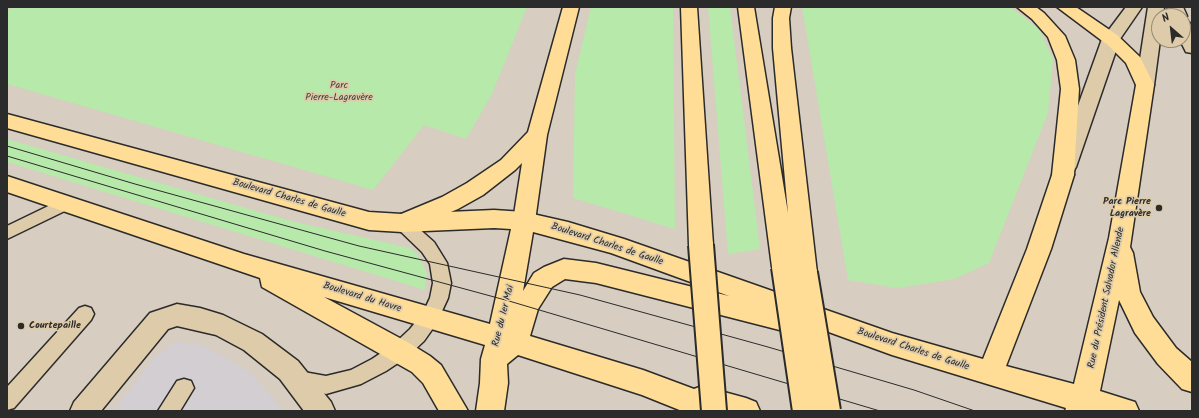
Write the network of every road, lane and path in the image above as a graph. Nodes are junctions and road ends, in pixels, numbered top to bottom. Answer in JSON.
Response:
{"nodes":[{"id":1,"x":571,"y":7,"type":"edge"},
{"id":2,"x":689,"y":7,"type":"edge"},
{"id":3,"x":746,"y":7,"type":"edge"},
{"id":4,"x":783,"y":7,"type":"edge"},
{"id":5,"x":1026,"y":7,"type":"edge"},
{"id":6,"x":1065,"y":7,"type":"edge"},
{"id":7,"x":1134,"y":7,"type":"edge"},
{"id":8,"x":1156,"y":7,"type":"edge"},
{"id":9,"x":1111,"y":39,"type":"junction"},
{"id":10,"x":1146,"y":85,"type":"junction"},
{"id":11,"x":7,"y":121,"type":"edge"},
{"id":12,"x":537,"y":135,"type":"junction"},
{"id":13,"x":1063,"y":175,"type":"junction"},
{"id":14,"x":7,"y":184,"type":"edge"},
{"id":15,"x":67,"y":203,"type":"junction"},
{"id":16,"x":524,"y":221,"type":"junction"},
{"id":17,"x":402,"y":223,"type":"junction"},
{"id":18,"x":7,"y":233,"type":"edge"},
{"id":19,"x":1120,"y":238,"type":"junction"},
{"id":20,"x":244,"y":264,"type":"junction"},
{"id":21,"x":794,"y":270,"type":"junction"},
{"id":22,"x":86,"y":314,"type":"dead end"},
{"id":23,"x":430,"y":318,"type":"junction"},
{"id":24,"x":892,"y":344,"type":"junction"},
{"id":25,"x":502,"y":346,"type":"junction"},
{"id":26,"x":400,"y":350,"type":"junction"},
{"id":27,"x":990,"y":374,"type":"junction"},
{"id":28,"x":298,"y":380,"type":"junction"},
{"id":29,"x":1192,"y":380,"type":"edge"},
{"id":30,"x":643,"y":382,"type":"junction"},
{"id":31,"x":184,"y":388,"type":"dead end"},
{"id":32,"x":7,"y":401,"type":"edge"},
{"id":33,"x":1082,"y":405,"type":"edge"},
{"id":34,"x":84,"y":411,"type":"edge"},
{"id":35,"x":168,"y":411,"type":"edge"},
{"id":36,"x":321,"y":411,"type":"edge"},
{"id":37,"x":454,"y":411,"type":"edge"},
{"id":38,"x":490,"y":411,"type":"edge"},
{"id":39,"x":715,"y":411,"type":"edge"},
{"id":40,"x":746,"y":411,"type":"edge"},
{"id":41,"x":804,"y":411,"type":"edge"},
{"id":42,"x":828,"y":411,"type":"edge"},
{"id":43,"x":1125,"y":411,"type":"edge"}],
"edges":[{"from":1,"to":12,"type":"main road","name":"Rue du 1er Mai"},
{"from":2,"to":39,"type":"main road","bridge":true},
{"from":3,"to":21,"type":"main road"},
{"from":4,"to":21,"type":"main road"},
{"from":5,"to":13,"type":"main road"},
{"from":6,"to":9,"type":"main road"},
{"from":7,"to":9,"type":"street"},
{"from":8,"to":10,"type":"street","name":"Rue du Président Salvador Allende"},
{"from":9,"to":10,"type":"main road"},
{"from":9,"to":13,"type":"street"},
{"from":10,"to":19,"type":"main road","name":"Rue du Président Salvador Allende"},
{"from":11,"to":17,"type":"main road","name":"Boulevard Charles de Gaulle"},
{"from":12,"to":16,"type":"main road","name":"Rue du 1er Mai"},
{"from":12,"to":17,"type":"main road"},
{"from":13,"to":27,"type":"main road"},
{"from":14,"to":15,"type":"main road","name":"Boulevard du Havre"},
{"from":15,"to":18,"type":"lane"},
{"from":15,"to":20,"type":"main road","name":"Boulevard du Havre"},
{"from":16,"to":17,"type":"main road","name":"Boulevard Charles de Gaulle"},
{"from":16,"to":24,"type":"main road","name":"Boulevard Charles de Gaulle"},
{"from":16,"to":25,"type":"main road","name":"Rue du 1er Mai"},
{"from":17,"to":23,"type":"lane"},
{"from":19,"to":29,"type":"main road"},
{"from":19,"to":33,"type":"main road","name":"Rue du Président Salvador Allende"},
{"from":20,"to":23,"type":"main road","name":"Boulevard du Havre"},
{"from":20,"to":26,"type":"main road"},
{"from":21,"to":41,"type":"main road","bridge":true},
{"from":21,"to":42,"type":"main road","bridge":true},
{"from":22,"to":32,"type":"lane"},
{"from":23,"to":25,"type":"main road","name":"Boulevard du Havre"},
{"from":23,"to":26,"type":"lane"},
{"from":24,"to":25,"type":"main road"},
{"from":24,"to":27,"type":"main road","name":"Boulevard Charles de Gaulle"},
{"from":25,"to":30,"type":"main road","name":"Boulevard du Havre"},
{"from":25,"to":38,"type":"main road","name":"Rue du 1er Mai"},
{"from":26,"to":28,"type":"lane"},
{"from":26,"to":37,"type":"main road"},
{"from":27,"to":33,"type":"main road","name":"Boulevard Charles de Gaulle"},
{"from":28,"to":34,"type":"street"},
{"from":28,"to":36,"type":"street"},
{"from":30,"to":39,"type":"main road","name":"Boulevard du Havre"},
{"from":30,"to":40,"type":"main road"},
{"from":31,"to":35,"type":"lane"},
{"from":33,"to":43,"type":"main road","name":"Boulevard Charles de Gaulle"}]}
